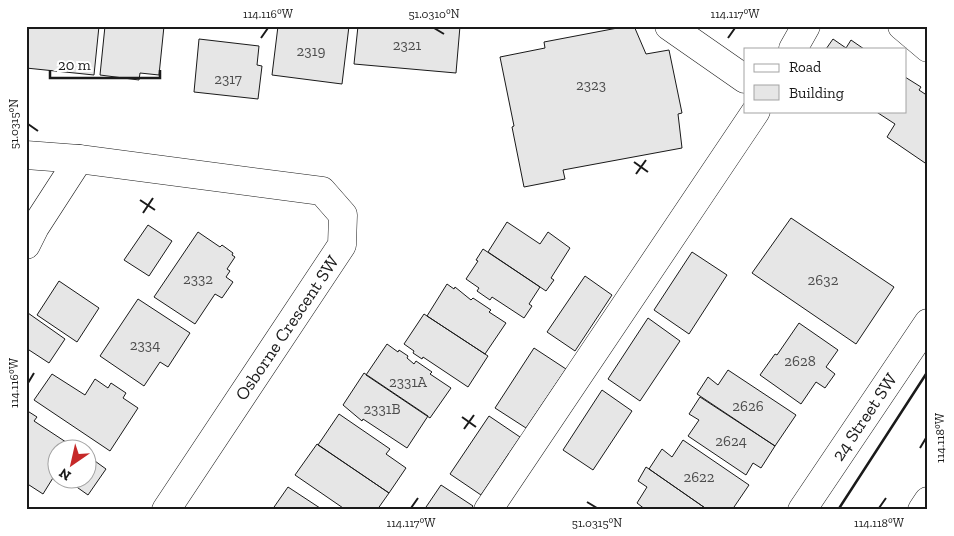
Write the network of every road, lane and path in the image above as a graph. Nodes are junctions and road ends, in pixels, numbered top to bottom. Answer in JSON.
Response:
{"nodes":[{"id":1,"x":669,"y":26,"type":"edge"},
{"id":2,"x":806,"y":26,"type":"edge"},
{"id":3,"x":902,"y":26,"type":"edge"},
{"id":4,"x":794,"y":48,"type":"edge"},
{"id":5,"x":928,"y":48,"type":"edge"},
{"id":6,"x":744,"y":78,"type":"edge"},
{"id":7,"x":755,"y":112,"type":"edge"},
{"id":8,"x":26,"y":154,"type":"edge"},
{"id":9,"x":79,"y":159,"type":"junction"},
{"id":10,"x":26,"y":246,"type":"edge"},
{"id":11,"x":928,"y":322,"type":"edge"},
{"id":12,"x":928,"y":500,"type":"edge"},
{"id":13,"x":166,"y":510,"type":"edge"},
{"id":14,"x":488,"y":510,"type":"edge"},
{"id":15,"x":802,"y":510,"type":"edge"},
{"id":16,"x":922,"y":510,"type":"edge"}],
"edges":[{"from":1,"to":6,"type":"main road"},
{"from":2,"to":4,"type":"main road"},
{"from":3,"to":5,"type":"main road"},
{"from":7,"to":14,"type":"main road"},
{"from":8,"to":9,"type":"main road","name":"Osborne Crescent SW"},
{"from":9,"to":10,"type":"main road"},
{"from":9,"to":13,"type":"main road","name":"Osborne Crescent SW"},
{"from":11,"to":15,"type":"main road","name":"24 Street SW"},
{"from":12,"to":16,"type":"main road"}]}
